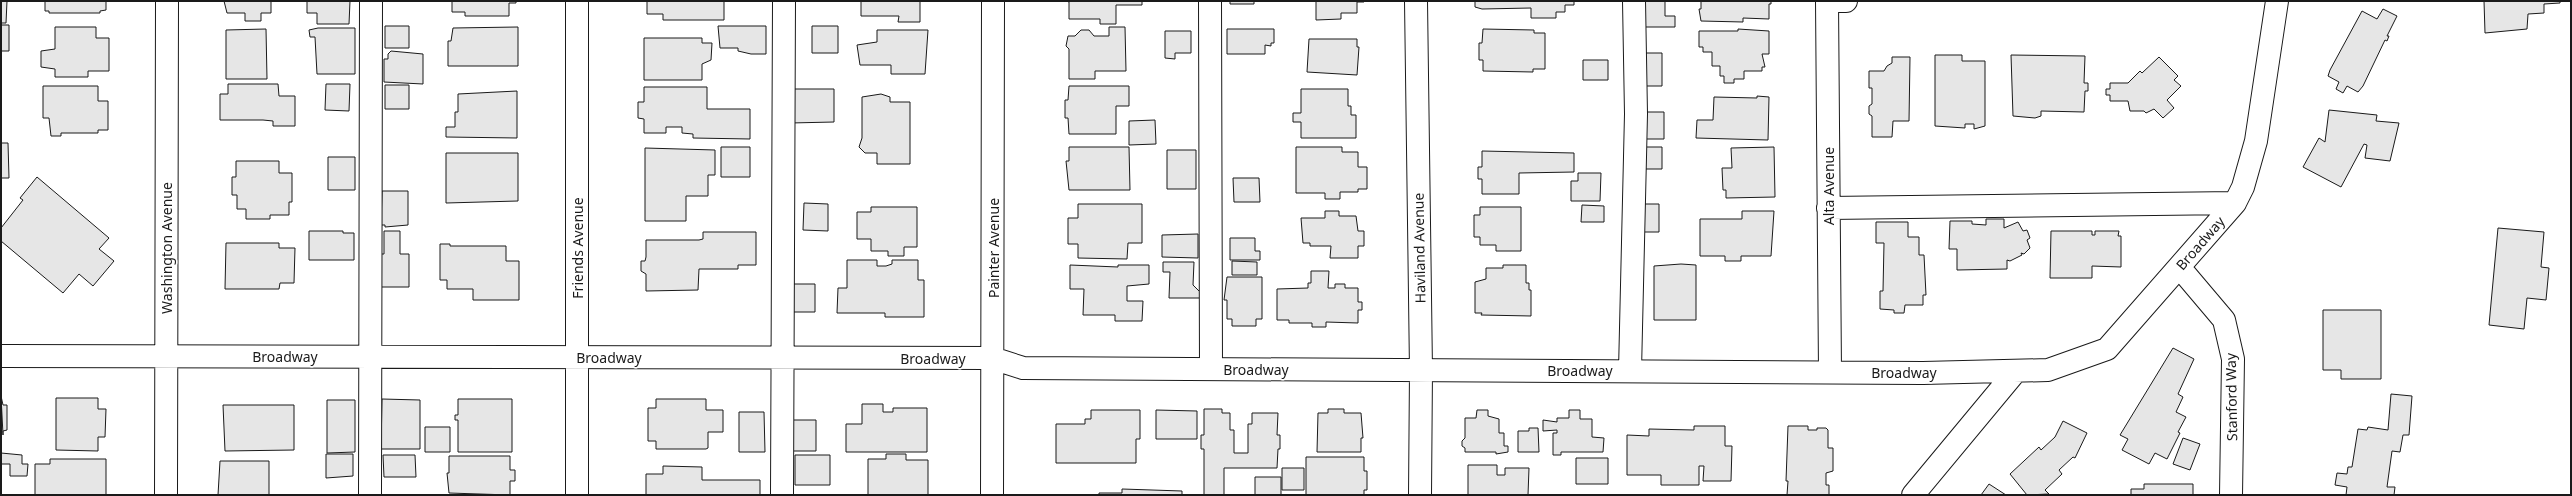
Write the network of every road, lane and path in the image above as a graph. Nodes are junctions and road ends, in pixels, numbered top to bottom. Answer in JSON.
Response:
{"nodes":[{"id":1,"x":166,"y":1,"type":"edge"},
{"id":2,"x":371,"y":1,"type":"edge"},
{"id":3,"x":577,"y":1,"type":"edge"},
{"id":4,"x":784,"y":1,"type":"edge"},
{"id":5,"x":993,"y":1,"type":"edge"},
{"id":6,"x":1210,"y":1,"type":"edge"},
{"id":7,"x":1416,"y":1,"type":"edge"},
{"id":8,"x":1634,"y":1,"type":"edge"},
{"id":9,"x":1827,"y":1,"type":"edge"},
{"id":10,"x":1846,"y":1,"type":"edge"},
{"id":11,"x":2277,"y":1,"type":"edge"},
{"id":12,"x":2235,"y":203,"type":"junction"},
{"id":13,"x":1828,"y":208,"type":"junction"},
{"id":14,"x":2180,"y":268,"type":"junction"},
{"id":15,"x":1,"y":356,"type":"edge"},
{"id":16,"x":165,"y":356,"type":"junction"},
{"id":17,"x":370,"y":356,"type":"junction"},
{"id":18,"x":577,"y":357,"type":"junction"},
{"id":19,"x":782,"y":357,"type":"junction"},
{"id":20,"x":992,"y":358,"type":"junction"},
{"id":21,"x":1210,"y":369,"type":"junction"},
{"id":22,"x":1421,"y":370,"type":"junction"},
{"id":23,"x":1630,"y":370,"type":"junction"},
{"id":24,"x":2016,"y":371,"type":"junction"},
{"id":25,"x":1830,"y":372,"type":"junction"},
{"id":26,"x":166,"y":495,"type":"edge"},
{"id":27,"x":370,"y":495,"type":"edge"},
{"id":28,"x":577,"y":495,"type":"edge"},
{"id":29,"x":782,"y":495,"type":"edge"},
{"id":30,"x":992,"y":495,"type":"edge"},
{"id":31,"x":1420,"y":495,"type":"edge"},
{"id":32,"x":1913,"y":495,"type":"edge"},
{"id":33,"x":2231,"y":495,"type":"edge"}],
"edges":[{"from":1,"to":16,"type":"street","name":"Washington Avenue"},
{"from":2,"to":17,"type":"street"},
{"from":3,"to":18,"type":"street","name":"Friends Avenue"},
{"from":4,"to":19,"type":"street"},
{"from":5,"to":20,"type":"street","name":"Painter Avenue"},
{"from":6,"to":21,"type":"street"},
{"from":7,"to":22,"type":"street","name":"Haviland Avenue"},
{"from":8,"to":23,"type":"street"},
{"from":9,"to":10,"type":"street"},
{"from":9,"to":13,"type":"street","name":"Alta Avenue"},
{"from":11,"to":12,"type":"street","name":"Broadway"},
{"from":12,"to":13,"type":"street"},
{"from":12,"to":14,"type":"street","name":"Broadway"},
{"from":13,"to":25,"type":"street","name":"Alta Avenue"},
{"from":14,"to":24,"type":"street","name":"Broadway"},
{"from":14,"to":33,"type":"street","name":"Stanford Way"},
{"from":15,"to":16,"type":"street","name":"Broadway"},
{"from":16,"to":17,"type":"street","name":"Broadway"},
{"from":16,"to":26,"type":"street","name":"Washington Avenue"},
{"from":17,"to":18,"type":"street","name":"Broadway"},
{"from":17,"to":27,"type":"street"},
{"from":18,"to":19,"type":"street","name":"Broadway"},
{"from":18,"to":28,"type":"street","name":"Friends Avenue"},
{"from":19,"to":20,"type":"street","name":"Broadway"},
{"from":19,"to":29,"type":"street"},
{"from":20,"to":21,"type":"street","name":"Broadway"},
{"from":20,"to":30,"type":"street","name":"Painter Avenue"},
{"from":21,"to":22,"type":"street","name":"Broadway"},
{"from":22,"to":23,"type":"street","name":"Broadway"},
{"from":22,"to":31,"type":"street","name":"Haviland Avenue"},
{"from":23,"to":25,"type":"street","name":"Broadway"},
{"from":24,"to":25,"type":"street","name":"Broadway"},
{"from":24,"to":32,"type":"street"}]}
